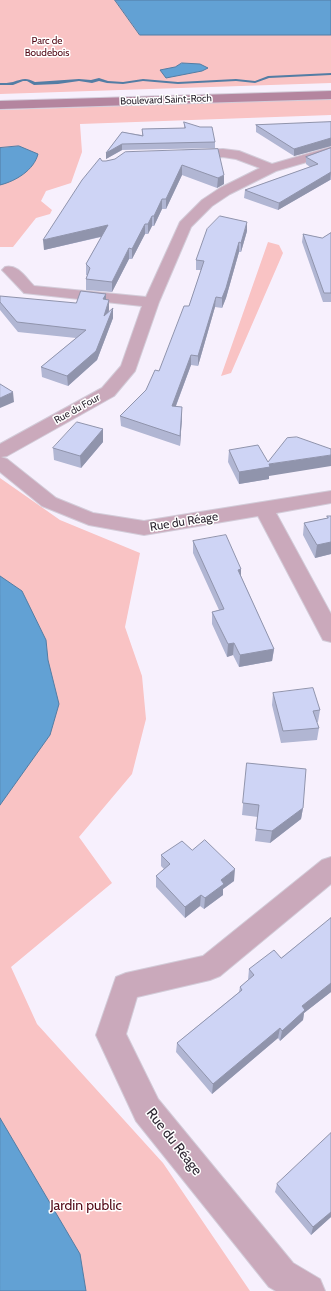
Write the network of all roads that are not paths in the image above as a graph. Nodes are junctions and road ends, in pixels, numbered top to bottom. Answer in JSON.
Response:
{"nodes":[{"id":1,"x":331,"y":95,"type":"edge"},
{"id":2,"x":0,"y":105,"type":"edge"},
{"id":3,"x":331,"y":151,"type":"edge"},
{"id":4,"x":177,"y":155,"type":"edge"},
{"id":5,"x":271,"y":168,"type":"junction"},
{"id":6,"x":10,"y":270,"type":"dead end"},
{"id":7,"x":151,"y":302,"type":"junction"},
{"id":8,"x":0,"y":452,"type":"edge"},
{"id":9,"x":0,"y":463,"type":"edge"},
{"id":10,"x":331,"y":497,"type":"edge"},
{"id":11,"x":264,"y":509,"type":"junction"},
{"id":12,"x":331,"y":634,"type":"edge"},
{"id":13,"x":331,"y":868,"type":"edge"},
{"id":14,"x":308,"y":1291,"type":"edge"}],
"edges":[{"from":1,"to":2,"type":"main road","name":"Boulevard Saint-Roch"},
{"from":3,"to":5,"type":"street","name":"Rue du Four"},
{"from":4,"to":5,"type":"street"},
{"from":5,"to":7,"type":"street","name":"Rue du Four"},
{"from":6,"to":7,"type":"street"},
{"from":7,"to":8,"type":"street","name":"Rue du Four"},
{"from":9,"to":11,"type":"street","name":"Rue du Réage"},
{"from":10,"to":11,"type":"street","name":"Rue du Réage"},
{"from":11,"to":12,"type":"street"},
{"from":13,"to":14,"type":"street","name":"Rue du Réage"}]}
